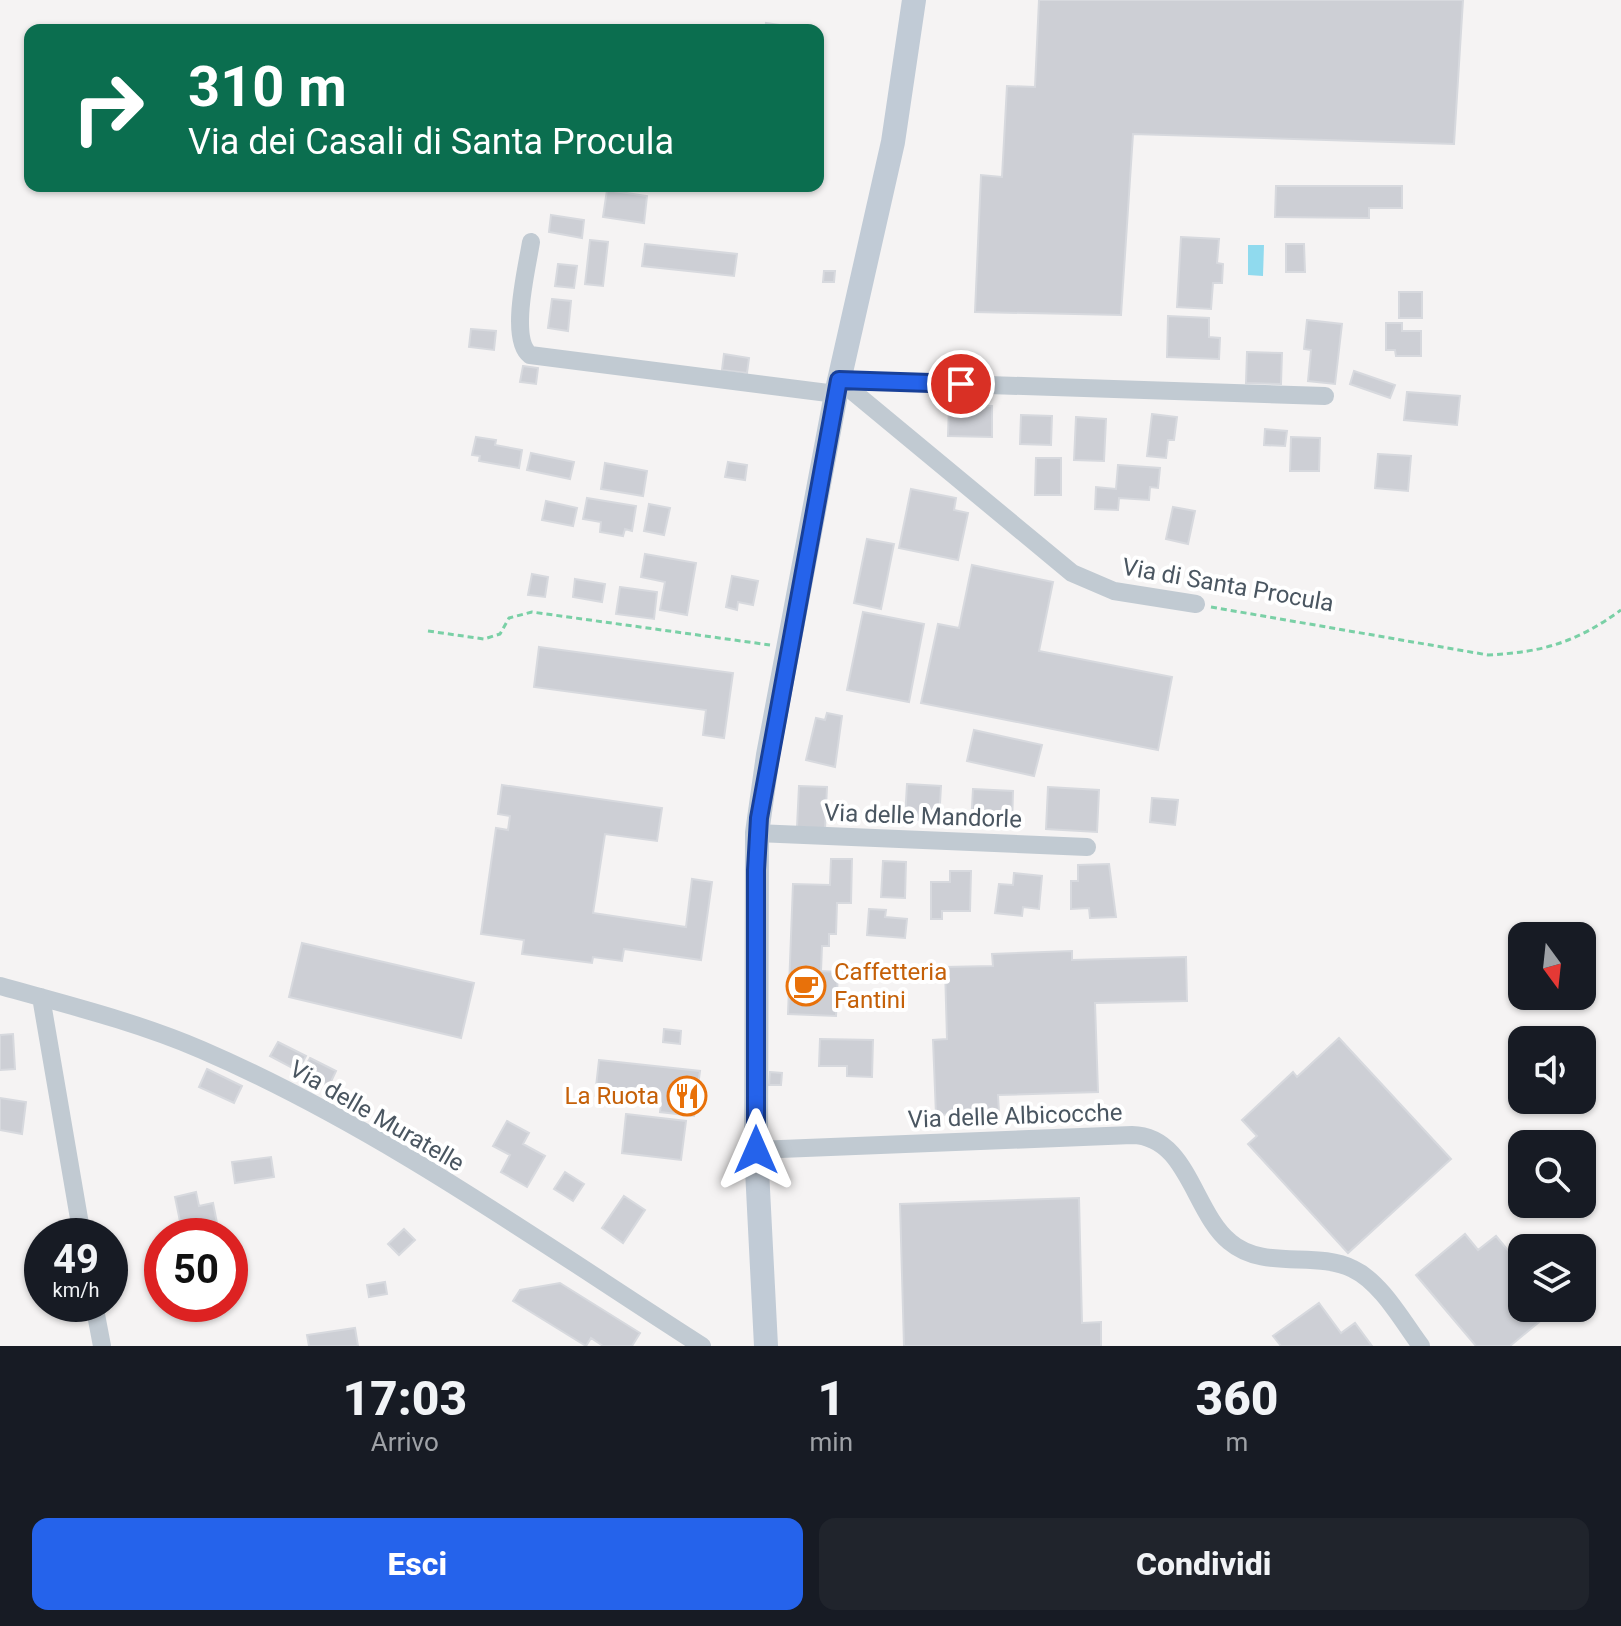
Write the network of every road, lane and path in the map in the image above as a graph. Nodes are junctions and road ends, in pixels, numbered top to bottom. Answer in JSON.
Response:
{"nodes":[{"id":1,"x":914,"y":0,"type":"edge"},
{"id":2,"x":531,"y":242,"type":"dead end"},
{"id":3,"x":838,"y":387,"type":"junction"},
{"id":4,"x":1325,"y":396,"type":"dead end"},
{"id":5,"x":1196,"y":604,"type":"joint"},
{"id":6,"x":1621,"y":610,"type":"edge"},
{"id":7,"x":428,"y":631,"type":"dead end"},
{"id":8,"x":789,"y":647,"type":"junction"},
{"id":9,"x":757,"y":833,"type":"junction"},
{"id":10,"x":1087,"y":847,"type":"dead end"},
{"id":11,"x":0,"y":986,"type":"edge"},
{"id":12,"x":41,"y":997,"type":"junction"},
{"id":13,"x":756,"y":1150,"type":"junction"},
{"id":14,"x":79,"y":1218,"type":"edge"},
{"id":15,"x":97,"y":1322,"type":"edge"},
{"id":16,"x":102,"y":1346,"type":"edge"},
{"id":17,"x":702,"y":1346,"type":"edge"},
{"id":18,"x":766,"y":1346,"type":"edge"},
{"id":19,"x":1421,"y":1346,"type":"edge"}],
"edges":[{"from":1,"to":3,"type":"main road"},
{"from":2,"to":3,"type":"street"},
{"from":3,"to":4,"type":"street"},
{"from":3,"to":5,"type":"street","name":"Via di Santa Procula"},
{"from":3,"to":8,"type":"main road"},
{"from":5,"to":6,"type":"path","name":"Via di Santa Procula"},
{"from":7,"to":8,"type":"path"},
{"from":8,"to":9,"type":"main road"},
{"from":9,"to":10,"type":"street","name":"Via delle Mandorle"},
{"from":9,"to":13,"type":"main road"},
{"from":11,"to":12,"type":"street","name":"Via delle Muratelle"},
{"from":12,"to":14,"type":"street"},
{"from":12,"to":17,"type":"street","name":"Via delle Muratelle"},
{"from":13,"to":18,"type":"main road"},
{"from":13,"to":19,"type":"street","name":"Via delle Albicocche"},
{"from":15,"to":16,"type":"street"}]}
